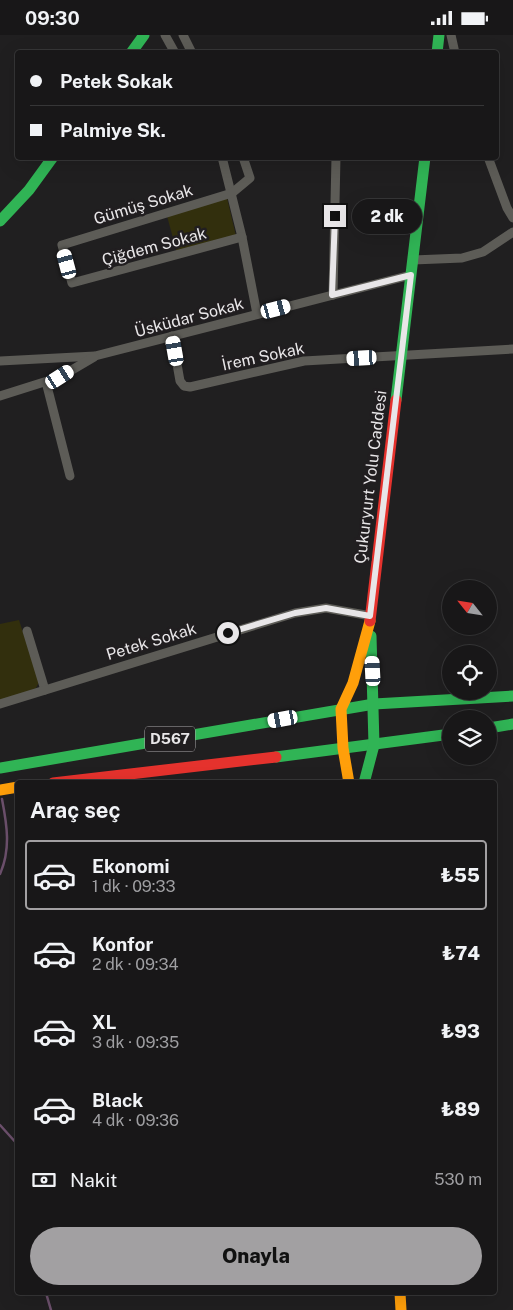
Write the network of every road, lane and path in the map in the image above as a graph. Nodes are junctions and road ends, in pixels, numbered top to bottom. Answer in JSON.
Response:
{"nodes":[{"id":1,"x":144,"y":35,"type":"edge"},
{"id":2,"x":165,"y":35,"type":"edge"},
{"id":3,"x":182,"y":35,"type":"edge"},
{"id":4,"x":439,"y":35,"type":"edge"},
{"id":5,"x":451,"y":35,"type":"edge"},
{"id":6,"x":133,"y":50,"type":"edge"},
{"id":7,"x":173,"y":50,"type":"edge"},
{"id":8,"x":190,"y":50,"type":"edge"},
{"id":9,"x":437,"y":50,"type":"edge"},
{"id":10,"x":454,"y":50,"type":"edge"},
{"id":11,"x":51,"y":160,"type":"edge"},
{"id":12,"x":223,"y":160,"type":"edge"},
{"id":13,"x":244,"y":160,"type":"edge"},
{"id":14,"x":336,"y":160,"type":"edge"},
{"id":15,"x":426,"y":160,"type":"edge"},
{"id":16,"x":489,"y":160,"type":"edge"},
{"id":17,"x":232,"y":193,"type":"junction"},
{"id":18,"x":513,"y":218,"type":"edge"},
{"id":19,"x":0,"y":221,"type":"edge"},
{"id":20,"x":513,"y":233,"type":"edge"},
{"id":21,"x":242,"y":237,"type":"junction"},
{"id":22,"x":413,"y":260,"type":"junction"},
{"id":23,"x":411,"y":275,"type":"junction"},
{"id":24,"x":72,"y":283,"type":"joint"},
{"id":25,"x":332,"y":295,"type":"junction"},
{"id":26,"x":257,"y":314,"type":"junction"},
{"id":27,"x":172,"y":336,"type":"junction"},
{"id":28,"x":513,"y":349,"type":"edge"},
{"id":29,"x":95,"y":356,"type":"junction"},
{"id":30,"x":401,"y":356,"type":"junction"},
{"id":31,"x":0,"y":361,"type":"edge"},
{"id":32,"x":46,"y":382,"type":"junction"},
{"id":33,"x":0,"y":396,"type":"edge"},
{"id":34,"x":70,"y":476,"type":"dead end"},
{"id":35,"x":370,"y":618,"type":"junction"},
{"id":36,"x":27,"y":631,"type":"dead end"},
{"id":37,"x":45,"y":690,"type":"junction"},
{"id":38,"x":513,"y":696,"type":"edge"},
{"id":39,"x":0,"y":704,"type":"edge"},
{"id":40,"x":374,"y":704,"type":"junction"},
{"id":41,"x":341,"y":709,"type":"junction"},
{"id":42,"x":513,"y":724,"type":"edge"},
{"id":43,"x":497,"y":727,"type":"edge"},
{"id":44,"x":442,"y":735,"type":"edge"},
{"id":45,"x":374,"y":745,"type":"junction"},
{"id":46,"x":343,"y":748,"type":"junction"},
{"id":47,"x":0,"y":768,"type":"edge"},
{"id":48,"x":78,"y":780,"type":"edge"},
{"id":49,"x":348,"y":780,"type":"edge"},
{"id":50,"x":365,"y":780,"type":"edge"},
{"id":51,"x":15,"y":788,"type":"edge"},
{"id":52,"x":0,"y":790,"type":"edge"},
{"id":53,"x":400,"y":1295,"type":"edge"},
{"id":54,"x":401,"y":1310,"type":"edge"}],
"edges":[{"from":1,"to":6,"type":"main road"},
{"from":2,"to":7,"type":"street"},
{"from":3,"to":8,"type":"street"},
{"from":4,"to":9,"type":"main road"},
{"from":5,"to":10,"type":"street"},
{"from":11,"to":19,"type":"main road"},
{"from":12,"to":17,"type":"street"},
{"from":13,"to":17,"type":"street"},
{"from":14,"to":25,"type":"street"},
{"from":15,"to":22,"type":"main road","name":"Çukuryurt Yolu Caddesi"},
{"from":16,"to":18,"type":"street"},
{"from":17,"to":21,"type":"street"},
{"from":17,"to":24,"type":"street","name":"Gümüş Sokak"},
{"from":20,"to":22,"type":"street"},
{"from":21,"to":24,"type":"street","name":"Çiğdem Sokak"},
{"from":21,"to":26,"type":"street"},
{"from":22,"to":23,"type":"main road","name":"Çukuryurt Yolu Caddesi"},
{"from":23,"to":25,"type":"street","name":"Üsküdar Sokak"},
{"from":23,"to":30,"type":"main road","name":"Çukuryurt Yolu Caddesi"},
{"from":25,"to":26,"type":"street","name":"Üsküdar Sokak"},
{"from":26,"to":27,"type":"street","name":"Üsküdar Sokak"},
{"from":27,"to":29,"type":"street","name":"Üsküdar Sokak"},
{"from":27,"to":30,"type":"street","name":"İrem Sokak"},
{"from":28,"to":30,"type":"street","name":"İrem Sokak"},
{"from":29,"to":31,"type":"street","name":"Üsküdar Sokak"},
{"from":29,"to":32,"type":"street"},
{"from":30,"to":35,"type":"main road","name":"Çukuryurt Yolu Caddesi"},
{"from":32,"to":33,"type":"street"},
{"from":32,"to":34,"type":"street"},
{"from":35,"to":37,"type":"street","name":"Petek Sokak"},
{"from":35,"to":40,"type":"main road"},
{"from":35,"to":41,"type":"main road"},
{"from":36,"to":37,"type":"street"},
{"from":37,"to":39,"type":"street","name":"Petek Sokak"},
{"from":38,"to":40,"type":"main road","number":"D567"},
{"from":40,"to":41,"type":"main road","number":"D567"},
{"from":40,"to":45,"type":"main road"},
{"from":41,"to":46,"type":"main road"},
{"from":41,"to":47,"type":"main road","number":"D567"},
{"from":42,"to":43,"type":"main road"},
{"from":44,"to":45,"type":"main road","number":"D567"},
{"from":45,"to":46,"type":"main road","number":"D567"},
{"from":45,"to":50,"type":"main road"},
{"from":46,"to":48,"type":"main road","number":"D567"},
{"from":46,"to":49,"type":"main road"},
{"from":51,"to":52,"type":"main road"},
{"from":53,"to":54,"type":"main road"}]}
